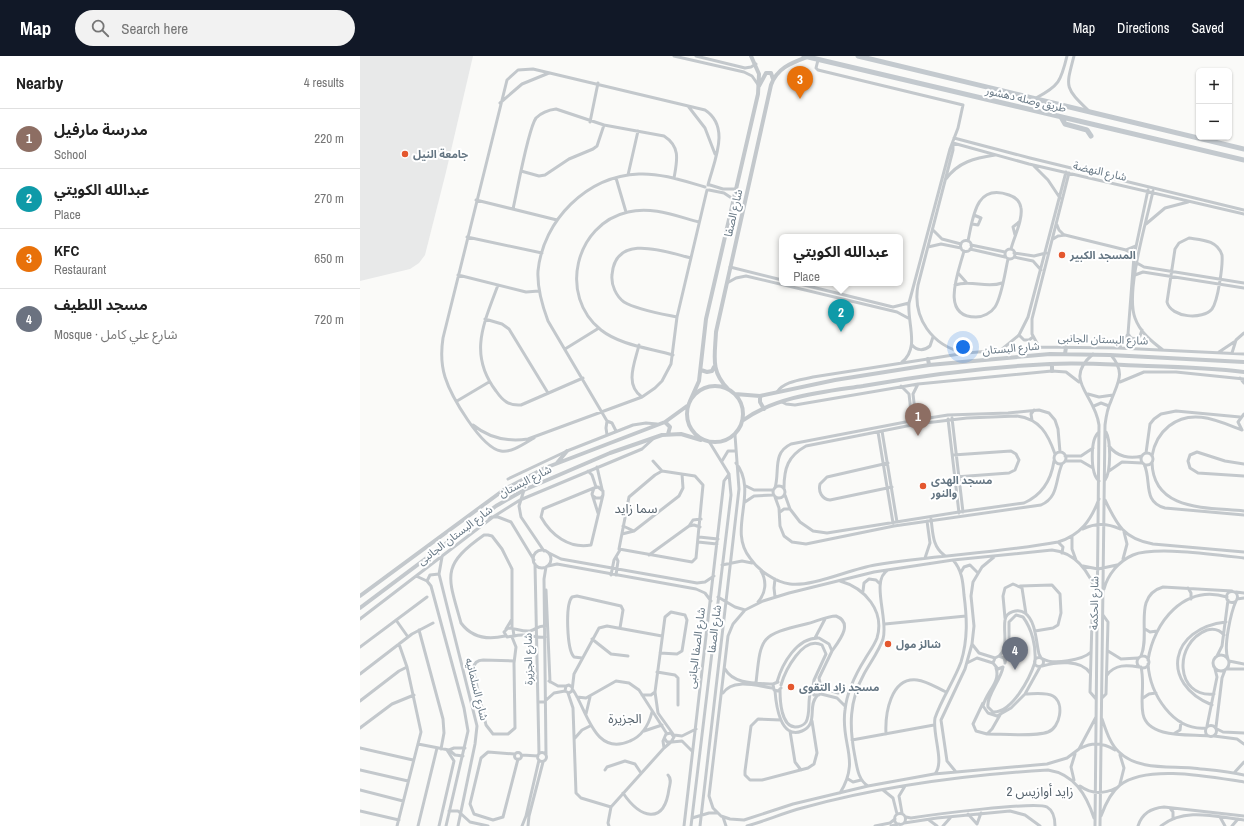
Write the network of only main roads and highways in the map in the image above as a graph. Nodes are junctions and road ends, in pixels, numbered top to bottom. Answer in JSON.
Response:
{"nodes":[{"id":1,"x":805,"y":56,"type":"edge"},
{"id":2,"x":858,"y":56,"type":"edge"},
{"id":3,"x":1061,"y":117,"type":"junction"},
{"id":4,"x":1091,"y":136,"type":"dead end"},
{"id":5,"x":1228,"y":145,"type":"junction"},
{"id":6,"x":1244,"y":149,"type":"edge"},
{"id":7,"x":1226,"y":156,"type":"junction"},
{"id":8,"x":1242,"y":160,"type":"edge"}],
"edges":[{"from":1,"to":3,"type":"main road","name":"طريق وصله دهشور"},
{"from":2,"to":5,"type":"main road","name":"طريق وصله دهشور"},
{"from":3,"to":4,"type":"main road"},
{"from":3,"to":7,"type":"main road","name":"طريق وصله دهشور"},
{"from":5,"to":6,"type":"main road","name":"طريق وصله دهشور"},
{"from":5,"to":7,"type":"main road"},
{"from":6,"to":8,"type":"main road"},
{"from":7,"to":8,"type":"main road","name":"طريق وصله دهشور"}]}
